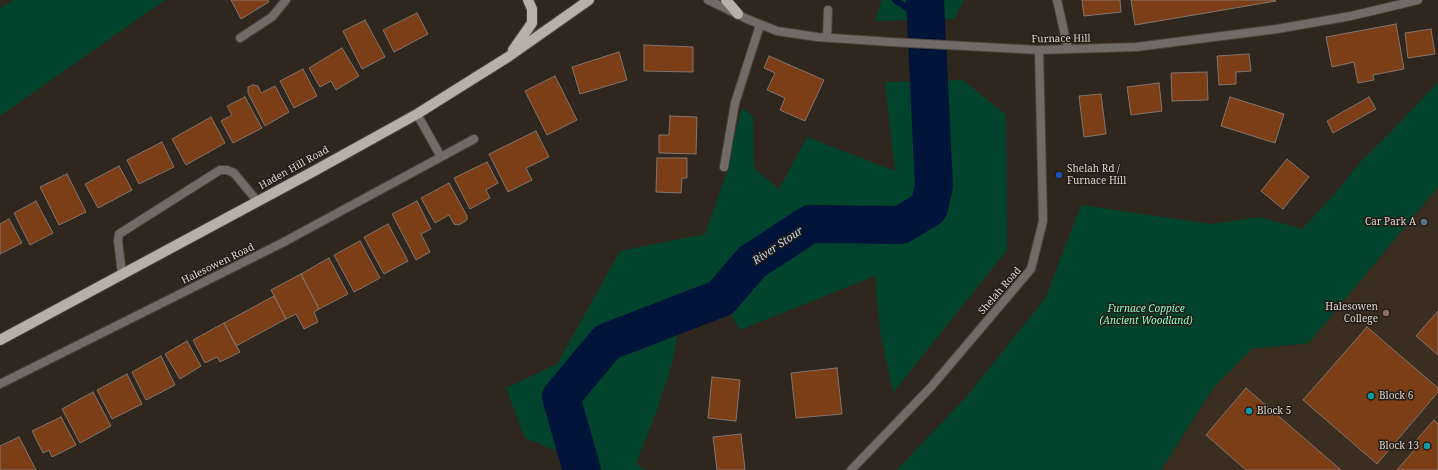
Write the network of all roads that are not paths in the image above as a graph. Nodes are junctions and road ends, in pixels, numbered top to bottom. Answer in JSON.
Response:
{"nodes":[{"id":1,"x":286,"y":0,"type":"edge"},
{"id":2,"x":528,"y":0,"type":"edge"},
{"id":3,"x":589,"y":0,"type":"edge"},
{"id":4,"x":708,"y":0,"type":"edge"},
{"id":5,"x":726,"y":0,"type":"edge"},
{"id":6,"x":1057,"y":0,"type":"edge"},
{"id":7,"x":1418,"y":0,"type":"edge"},
{"id":8,"x":828,"y":10,"type":"dead end"},
{"id":9,"x":738,"y":14,"type":"junction"},
{"id":10,"x":760,"y":25,"type":"junction"},
{"id":11,"x":827,"y":37,"type":"junction"},
{"id":12,"x":240,"y":38,"type":"dead end"},
{"id":13,"x":1068,"y":49,"type":"junction"},
{"id":14,"x":1039,"y":50,"type":"junction"},
{"id":15,"x":508,"y":57,"type":"junction"},
{"id":16,"x":417,"y":114,"type":"junction"},
{"id":17,"x":474,"y":139,"type":"dead end"},
{"id":18,"x":441,"y":157,"type":"junction"},
{"id":19,"x":724,"y":167,"type":"dead end"},
{"id":20,"x":258,"y":202,"type":"junction"},
{"id":21,"x":122,"y":274,"type":"junction"},
{"id":22,"x":0,"y":340,"type":"edge"},
{"id":23,"x":0,"y":384,"type":"edge"},
{"id":24,"x":851,"y":470,"type":"edge"}],
"edges":[{"from":1,"to":12,"type":"street"},
{"from":2,"to":15,"type":"main road"},
{"from":3,"to":15,"type":"main road","name":"Haden Hill Road"},
{"from":4,"to":9,"type":"street","name":"Furnace Hill"},
{"from":5,"to":9,"type":"main road"},
{"from":6,"to":13,"type":"street"},
{"from":7,"to":13,"type":"street","name":"Furnace Hill"},
{"from":8,"to":11,"type":"street"},
{"from":9,"to":10,"type":"street","name":"Furnace Hill"},
{"from":10,"to":11,"type":"street","name":"Furnace Hill"},
{"from":10,"to":19,"type":"street"},
{"from":11,"to":14,"type":"street","name":"Furnace Hill"},
{"from":13,"to":14,"type":"street","name":"Furnace Hill"},
{"from":14,"to":24,"type":"street","name":"Shelah Road"},
{"from":15,"to":16,"type":"main road","name":"Haden Hill Road"},
{"from":16,"to":18,"type":"street"},
{"from":16,"to":20,"type":"main road","name":"Haden Hill Road"},
{"from":17,"to":18,"type":"street","name":"Halesowen Road"},
{"from":18,"to":23,"type":"street","name":"Halesowen Road"},
{"from":20,"to":21,"type":"main road","name":"Haden Hill Road"},
{"from":20,"to":21,"type":"street"},
{"from":21,"to":22,"type":"main road","name":"Haden Hill Road"}]}
